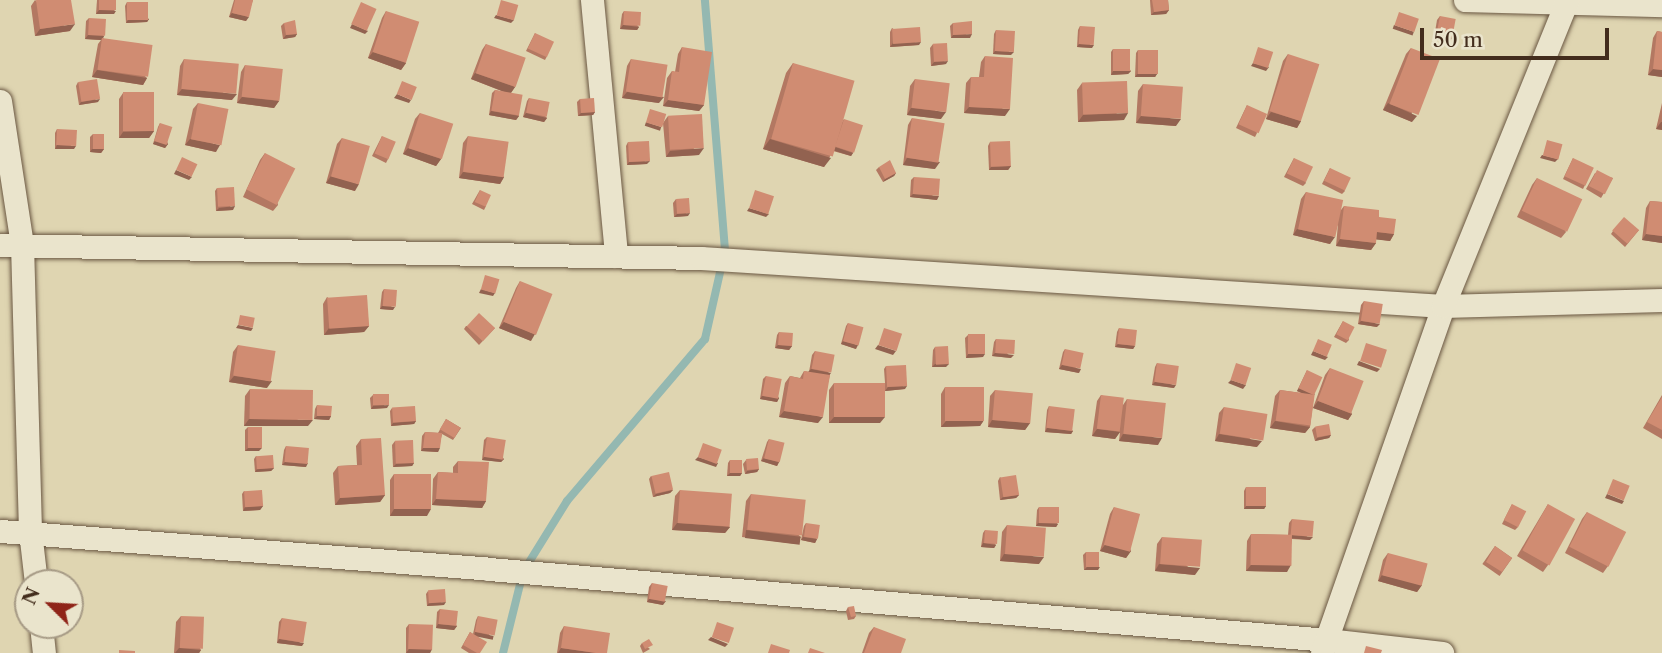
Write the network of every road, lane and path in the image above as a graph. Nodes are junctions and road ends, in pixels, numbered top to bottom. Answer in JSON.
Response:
{"nodes":[{"id":1,"x":593,"y":0,"type":"edge"},
{"id":2,"x":1465,"y":0,"type":"edge"},
{"id":3,"x":1566,"y":2,"type":"edge"},
{"id":4,"x":1662,"y":5,"type":"edge"},
{"id":5,"x":0,"y":101,"type":"edge"},
{"id":6,"x":11,"y":245,"type":"edge"},
{"id":7,"x":616,"y":256,"type":"junction"},
{"id":8,"x":1662,"y":300,"type":"edge"},
{"id":9,"x":1443,"y":306,"type":"junction"},
{"id":10,"x":0,"y":531,"type":"edge"},
{"id":11,"x":30,"y":531,"type":"junction"},
{"id":12,"x":34,"y":569,"type":"edge"},
{"id":13,"x":1325,"y":647,"type":"edge"},
{"id":14,"x":1443,"y":653,"type":"edge"}],
"edges":[{"from":1,"to":7,"type":"street"},
{"from":2,"to":3,"type":"street"},
{"from":3,"to":4,"type":"street"},
{"from":3,"to":9,"type":"street"},
{"from":5,"to":6,"type":"street"},
{"from":6,"to":7,"type":"street"},
{"from":6,"to":11,"type":"street"},
{"from":7,"to":9,"type":"street"},
{"from":8,"to":9,"type":"street"},
{"from":9,"to":13,"type":"street"},
{"from":10,"to":11,"type":"street"},
{"from":11,"to":12,"type":"street"},
{"from":11,"to":13,"type":"street"},
{"from":13,"to":14,"type":"street"}]}
